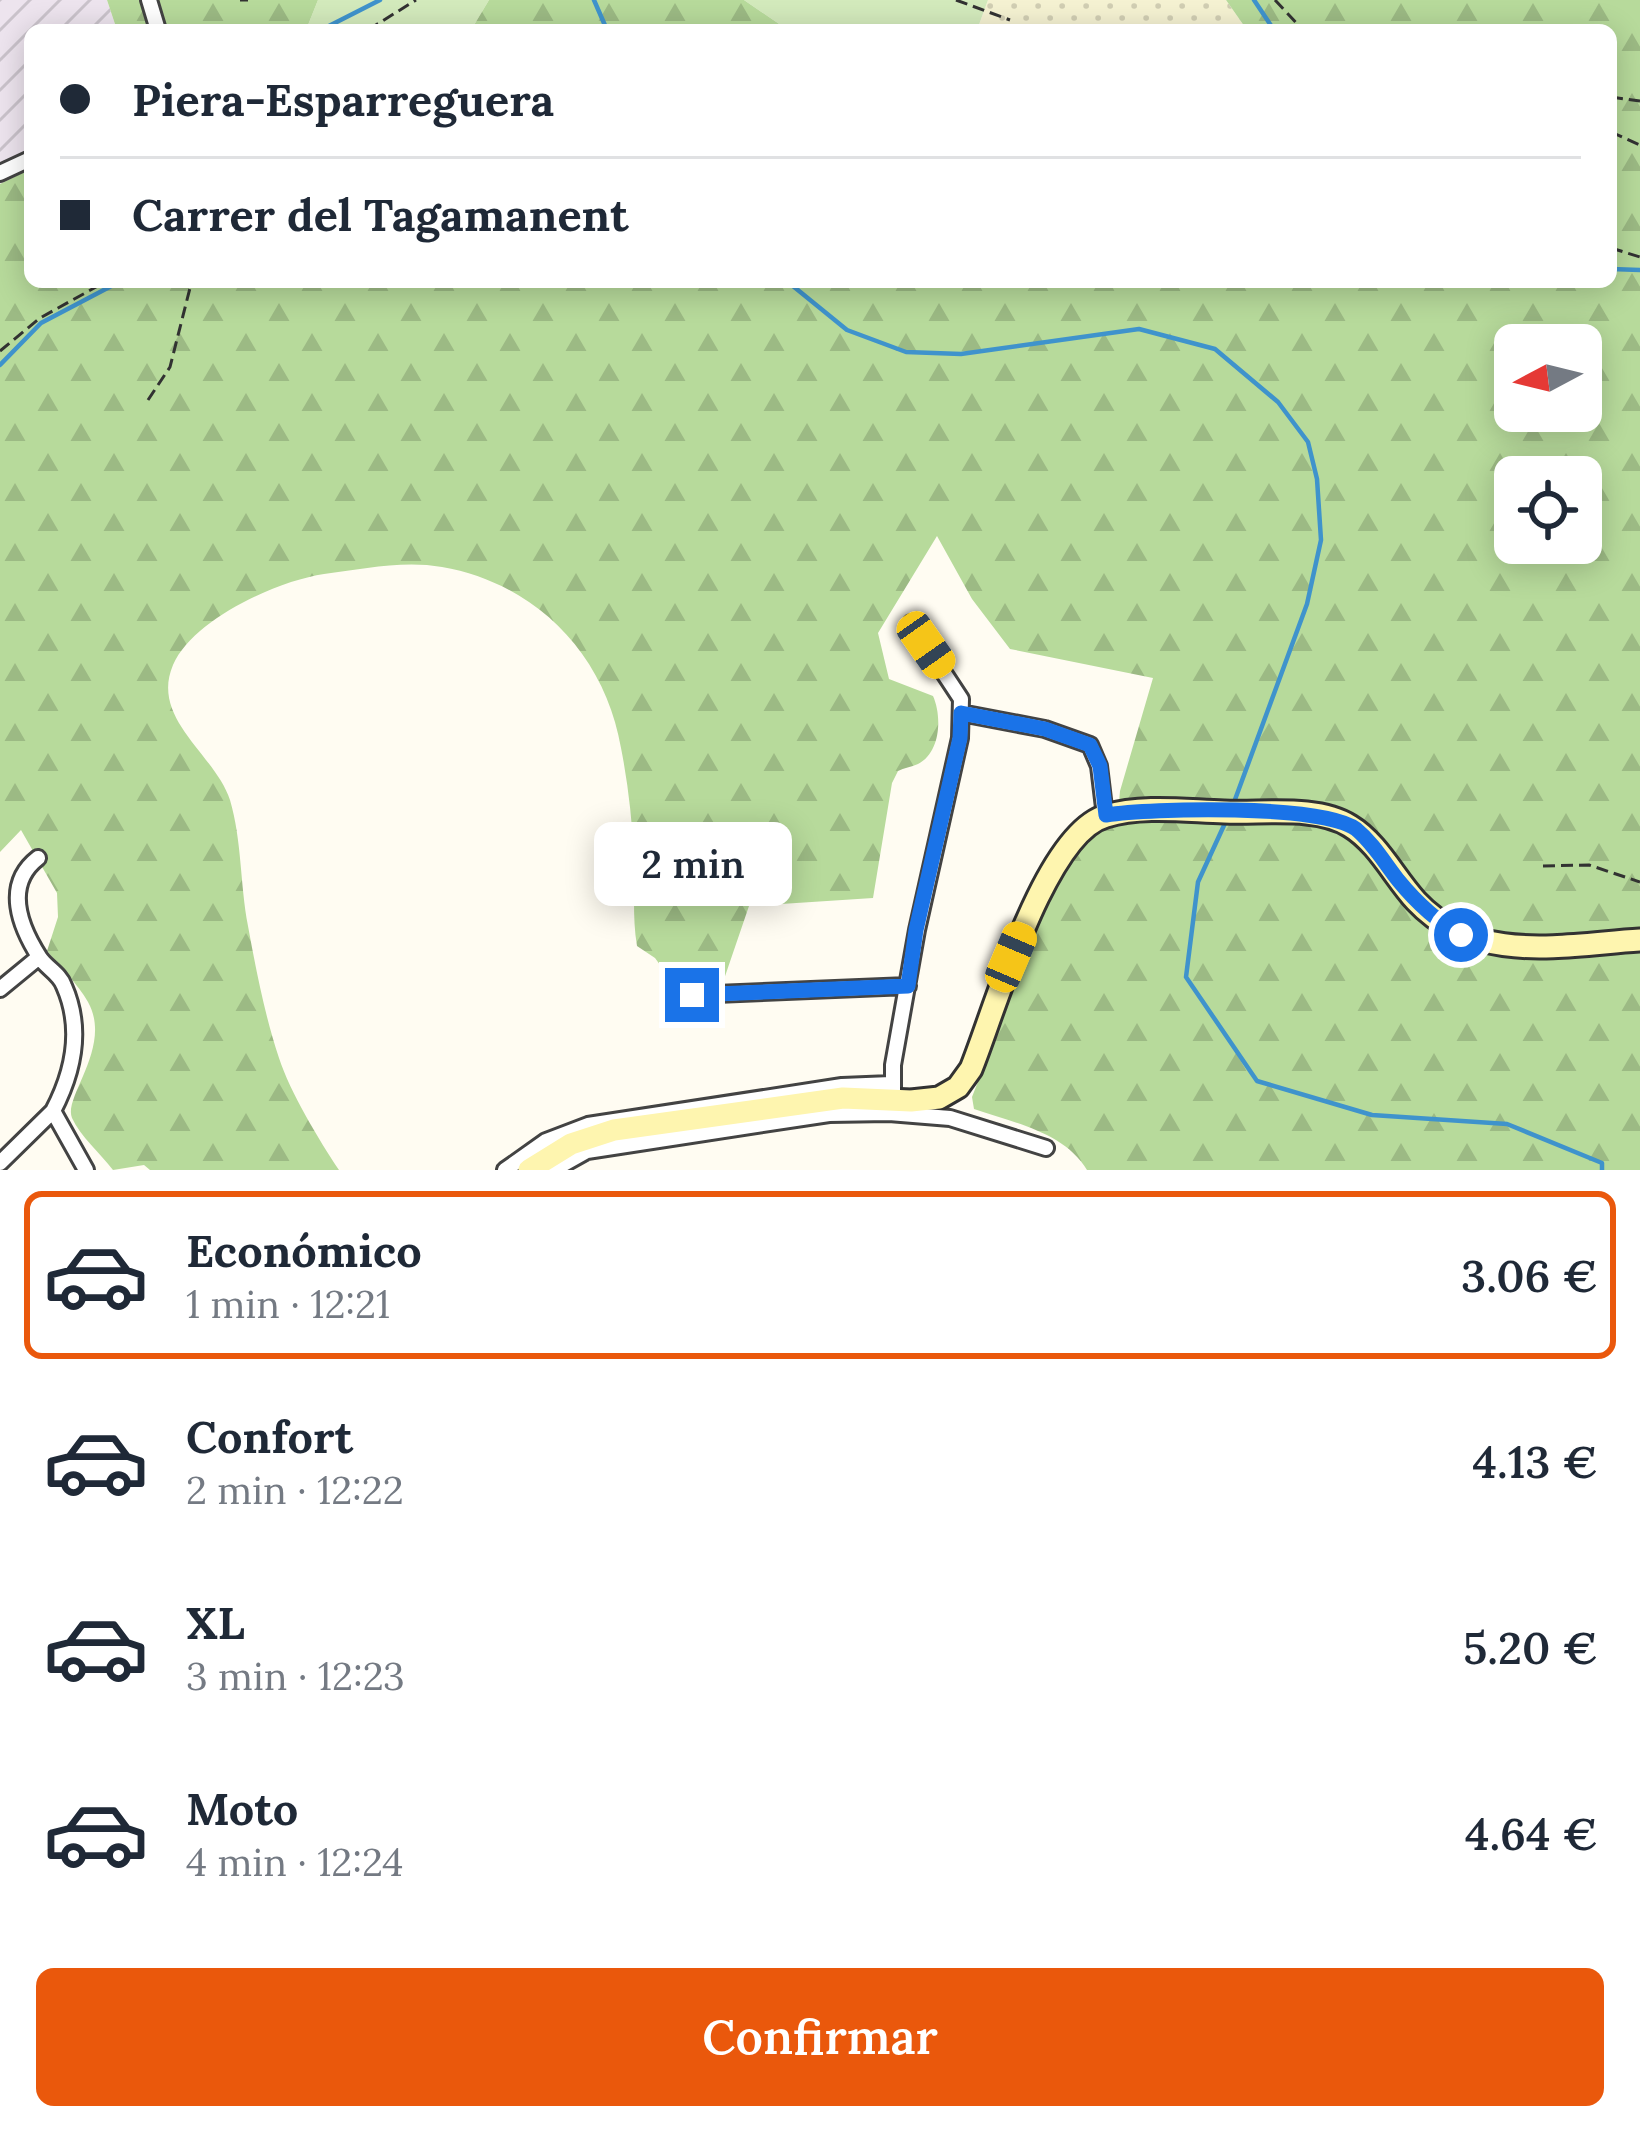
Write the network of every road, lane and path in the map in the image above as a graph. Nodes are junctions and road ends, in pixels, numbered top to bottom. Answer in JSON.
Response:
{"nodes":[{"id":1,"x":240,"y":0,"type":"edge"},
{"id":2,"x":248,"y":0,"type":"edge"},
{"id":3,"x":416,"y":0,"type":"edge"},
{"id":4,"x":956,"y":0,"type":"edge"},
{"id":5,"x":1275,"y":0,"type":"edge"},
{"id":6,"x":1010,"y":20,"type":"dead end"},
{"id":7,"x":378,"y":24,"type":"edge"},
{"id":8,"x":1297,"y":24,"type":"edge"},
{"id":9,"x":94,"y":288,"type":"edge"},
{"id":10,"x":190,"y":288,"type":"edge"},
{"id":11,"x":0,"y":351,"type":"edge"},
{"id":12,"x":148,"y":400,"type":"dead end"},
{"id":13,"x":911,"y":623,"type":"dead end"},
{"id":14,"x":961,"y":713,"type":"junction"},
{"id":15,"x":1117,"y":814,"type":"junction"},
{"id":16,"x":38,"y":858,"type":"dead end"},
{"id":17,"x":1543,"y":866,"type":"dead end"},
{"id":18,"x":1640,"y":881,"type":"edge"},
{"id":19,"x":1640,"y":940,"type":"edge"},
{"id":20,"x":39,"y":957,"type":"junction"},
{"id":21,"x":908,"y":986,"type":"junction"},
{"id":22,"x":0,"y":989,"type":"edge"},
{"id":23,"x":692,"y":995,"type":"dead end"},
{"id":24,"x":892,"y":1092,"type":"junction"},
{"id":25,"x":945,"y":1108,"type":"junction"},
{"id":26,"x":52,"y":1111,"type":"junction"},
{"id":27,"x":1046,"y":1148,"type":"dead end"},
{"id":28,"x":0,"y":1163,"type":"edge"},
{"id":29,"x":86,"y":1170,"type":"edge"},
{"id":30,"x":505,"y":1170,"type":"edge"},
{"id":31,"x":529,"y":1170,"type":"edge"},
{"id":32,"x":554,"y":1170,"type":"edge"}],
"edges":[{"from":1,"to":2,"type":"path"},
{"from":3,"to":7,"type":"path"},
{"from":4,"to":6,"type":"path"},
{"from":5,"to":8,"type":"path"},
{"from":9,"to":11,"type":"path"},
{"from":10,"to":12,"type":"path"},
{"from":13,"to":14,"type":"street"},
{"from":14,"to":15,"type":"street"},
{"from":14,"to":21,"type":"street"},
{"from":15,"to":19,"type":"main road"},
{"from":15,"to":25,"type":"main road"},
{"from":16,"to":20,"type":"street"},
{"from":17,"to":18,"type":"path"},
{"from":20,"to":22,"type":"street"},
{"from":20,"to":26,"type":"street"},
{"from":21,"to":23,"type":"street"},
{"from":21,"to":24,"type":"street"},
{"from":24,"to":25,"type":"main road"},
{"from":24,"to":30,"type":"street"},
{"from":24,"to":31,"type":"main road"},
{"from":25,"to":27,"type":"street"},
{"from":25,"to":32,"type":"street"},
{"from":26,"to":28,"type":"street"},
{"from":26,"to":29,"type":"street"}]}
